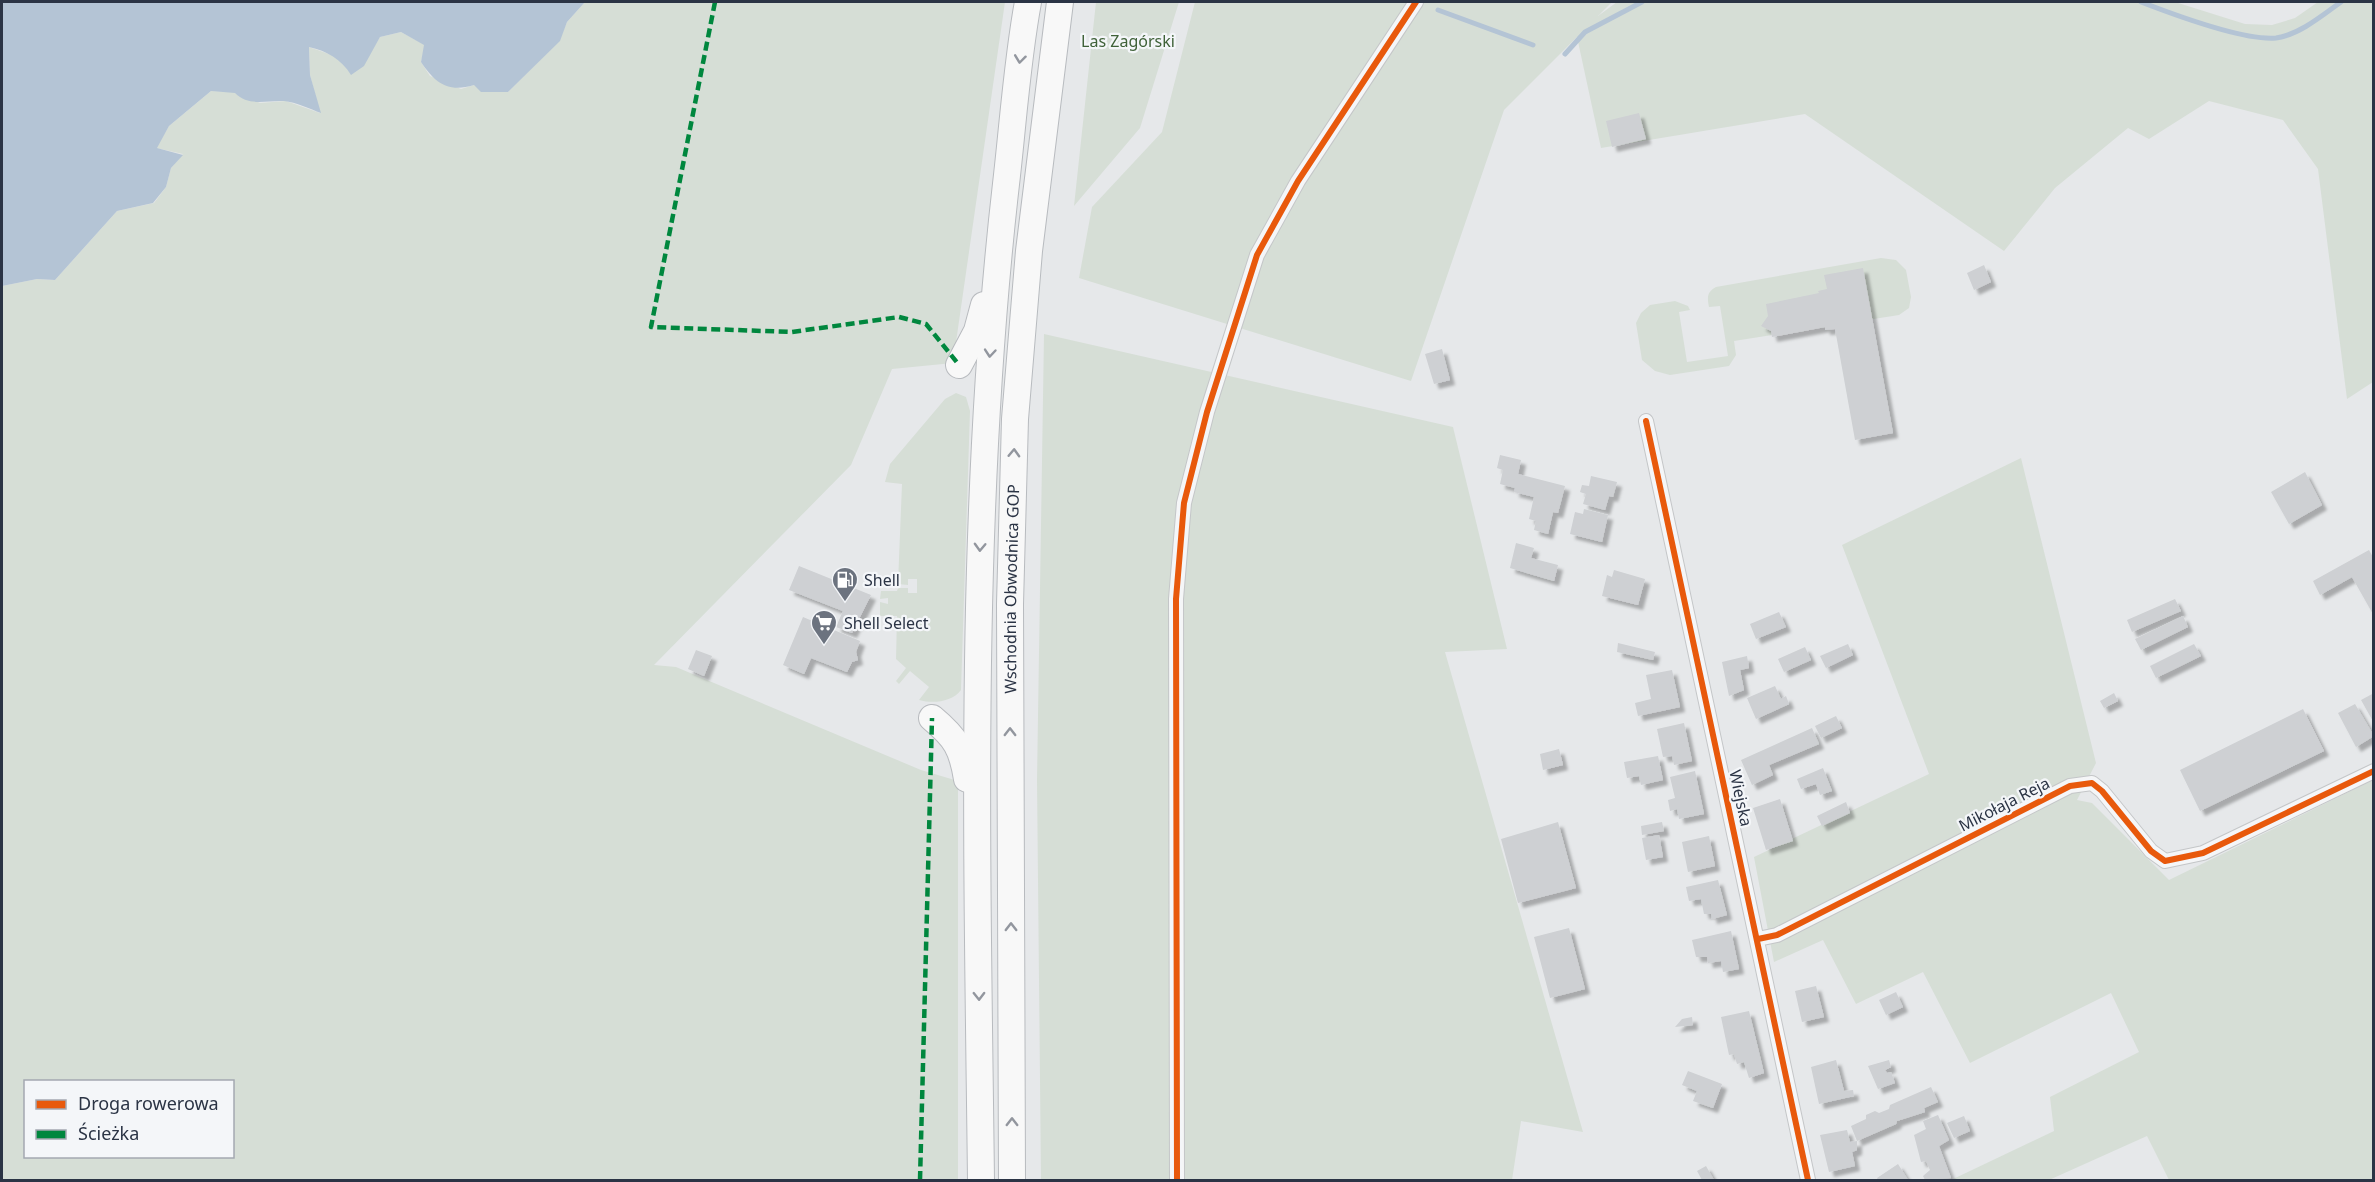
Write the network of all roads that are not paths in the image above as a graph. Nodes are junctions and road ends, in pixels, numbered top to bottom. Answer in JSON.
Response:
{"nodes":[{"id":1,"x":1028,"y":2,"type":"edge"},
{"id":2,"x":1060,"y":2,"type":"edge"},
{"id":3,"x":1416,"y":2,"type":"edge"},
{"id":4,"x":998,"y":252,"type":"junction"},
{"id":5,"x":958,"y":365,"type":"dead end"},
{"id":6,"x":1646,"y":421,"type":"dead end"},
{"id":7,"x":932,"y":718,"type":"dead end"},
{"id":8,"x":2373,"y":771,"type":"edge"},
{"id":9,"x":977,"y":833,"type":"junction"},
{"id":10,"x":1758,"y":939,"type":"junction"},
{"id":11,"x":981,"y":1180,"type":"edge"},
{"id":12,"x":1012,"y":1180,"type":"edge"},
{"id":13,"x":1177,"y":1180,"type":"edge"},
{"id":14,"x":1808,"y":1180,"type":"edge"}],
"edges":[{"from":1,"to":4,"type":"highway","name":"Wschodnia Obwodnica GOP","one_way":true},
{"from":12,"to":2,"type":"highway","name":"Wschodnia Obwodnica GOP","one_way":true},
{"from":3,"to":13,"type":"street"},
{"from":4,"to":5,"type":"highway"},
{"from":4,"to":9,"type":"highway","name":"Wschodnia Obwodnica GOP","one_way":true},
{"from":6,"to":10,"type":"street","name":"Wiejska"},
{"from":7,"to":9,"type":"highway"},
{"from":8,"to":10,"type":"street","name":"Mikołaja Reja"},
{"from":9,"to":11,"type":"highway","name":"Wschodnia Obwodnica GOP","one_way":true},
{"from":10,"to":14,"type":"street","name":"Wiejska"}]}
